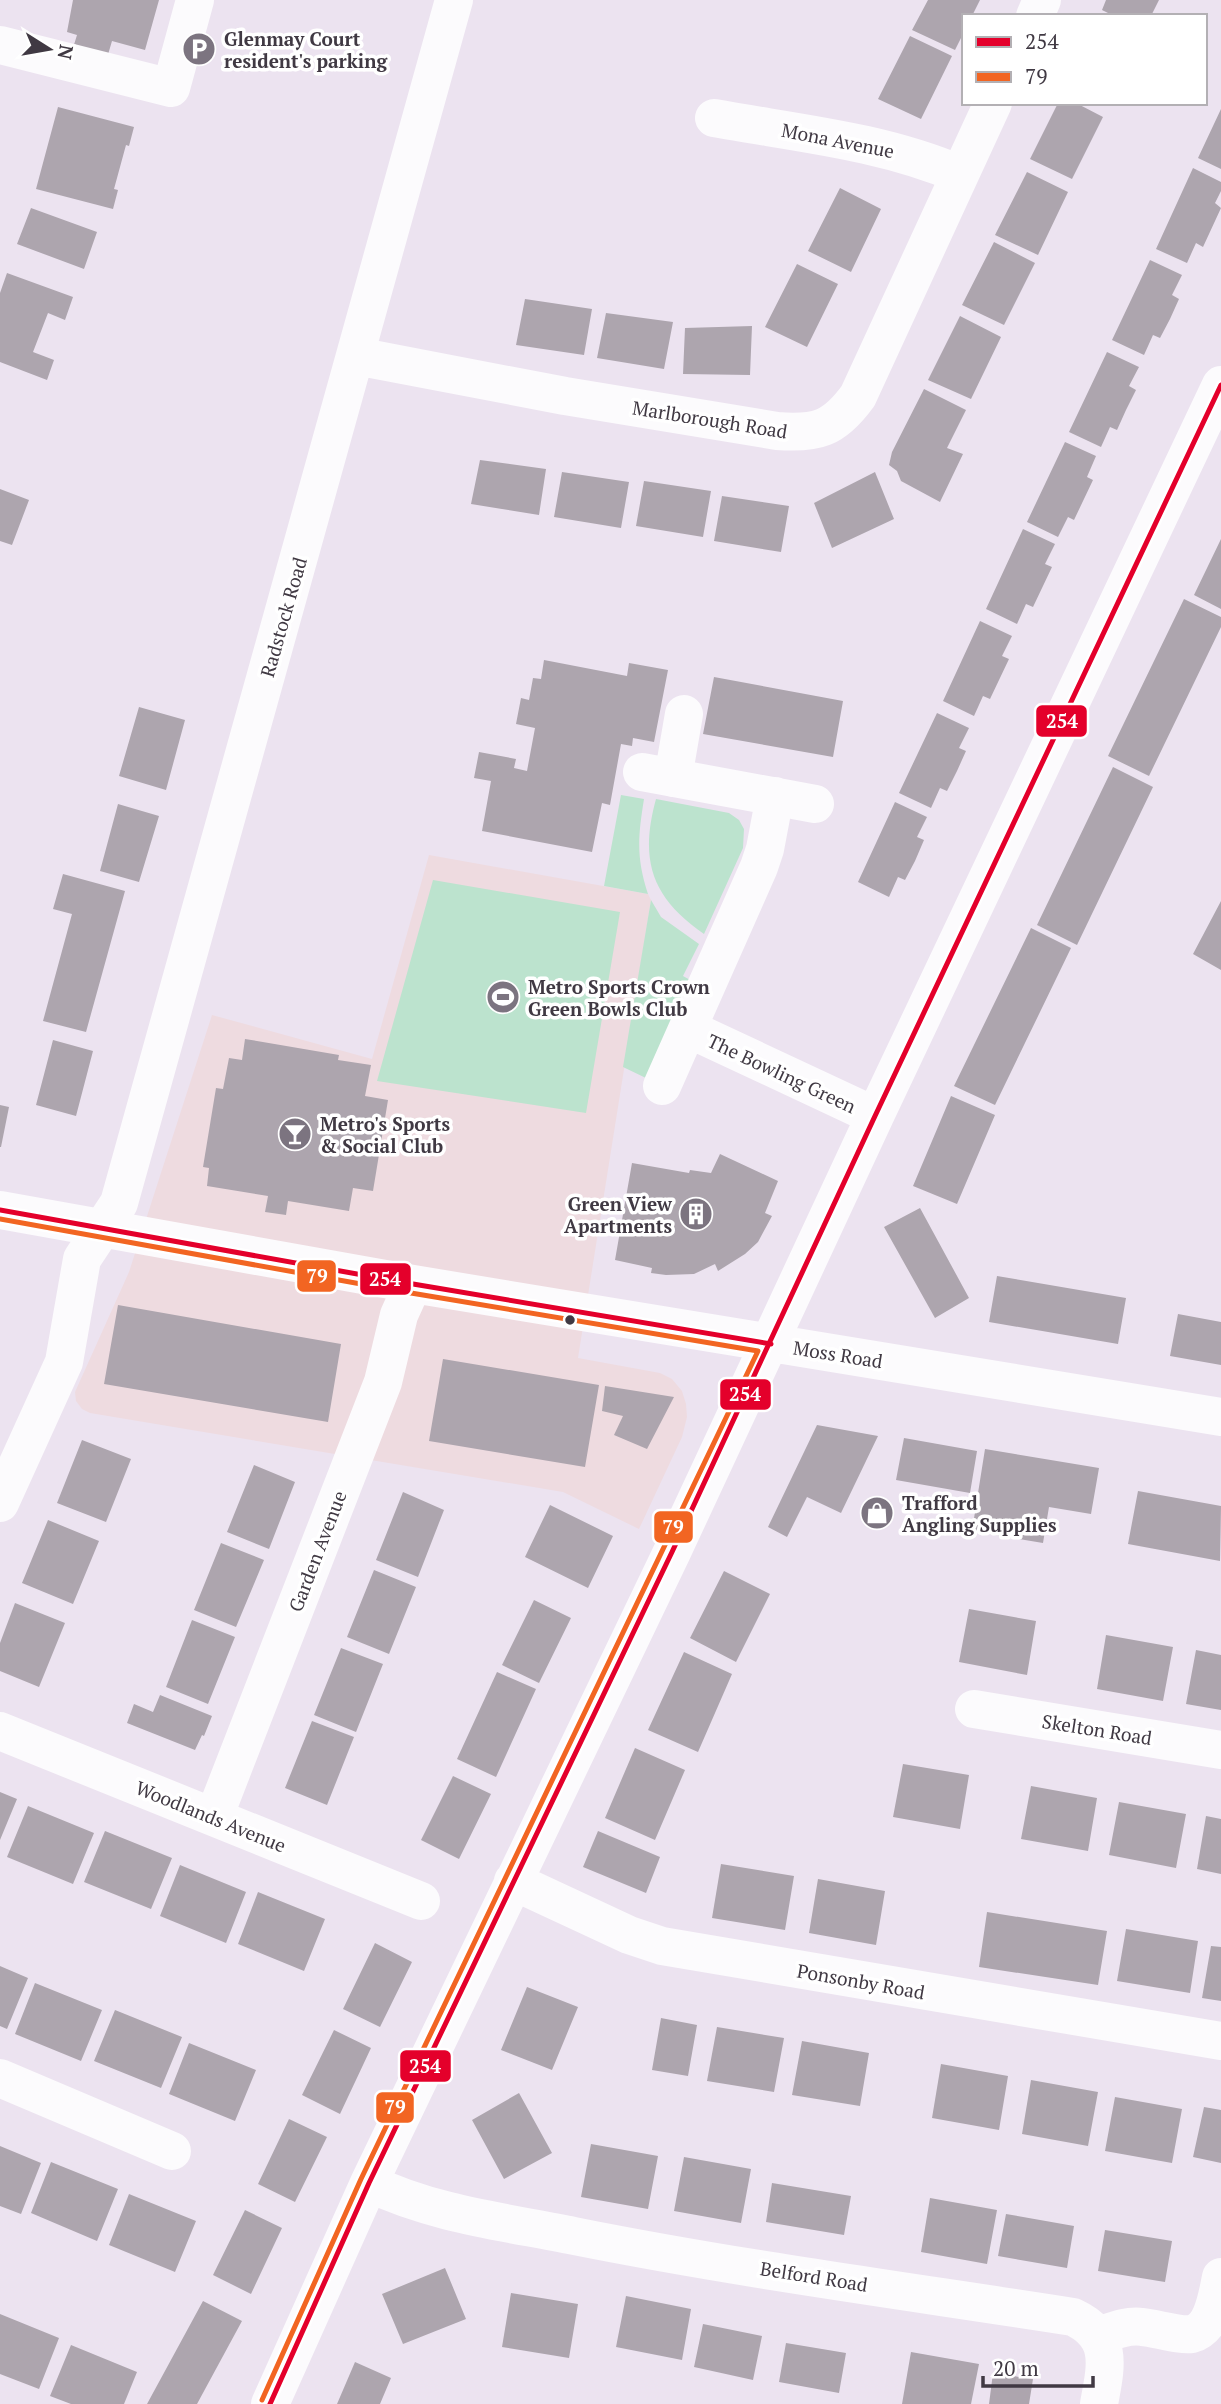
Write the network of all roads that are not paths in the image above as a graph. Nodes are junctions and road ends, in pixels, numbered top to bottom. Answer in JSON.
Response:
{"nodes":[{"id":1,"x":195,"y":0,"type":"edge"},
{"id":2,"x":454,"y":0,"type":"edge"},
{"id":3,"x":0,"y":45,"type":"edge"},
{"id":4,"x":992,"y":105,"type":"edge"},
{"id":5,"x":714,"y":118,"type":"dead end"},
{"id":6,"x":959,"y":174,"type":"junction"},
{"id":7,"x":356,"y":356,"type":"junction"},
{"id":8,"x":1221,"y":385,"type":"edge"},
{"id":9,"x":684,"y":714,"type":"dead end"},
{"id":10,"x":775,"y":796,"type":"junction"},
{"id":11,"x":815,"y":804,"type":"dead end"},
{"id":12,"x":689,"y":1029,"type":"junction"},
{"id":13,"x":663,"y":1086,"type":"dead end"},
{"id":14,"x":874,"y":1116,"type":"junction"},
{"id":15,"x":0,"y":1210,"type":"edge"},
{"id":16,"x":100,"y":1229,"type":"junction"},
{"id":17,"x":413,"y":1284,"type":"junction"},
{"id":18,"x":771,"y":1344,"type":"junction"},
{"id":19,"x":1221,"y":1417,"type":"edge"},
{"id":20,"x":0,"y":1503,"type":"edge"},
{"id":21,"x":974,"y":1709,"type":"dead end"},
{"id":22,"x":0,"y":1731,"type":"edge"},
{"id":23,"x":1221,"y":1750,"type":"edge"},
{"id":24,"x":214,"y":1817,"type":"junction"},
{"id":25,"x":513,"y":1881,"type":"junction"},
{"id":26,"x":421,"y":1901,"type":"dead end"},
{"id":27,"x":1221,"y":2041,"type":"edge"},
{"id":28,"x":0,"y":2078,"type":"edge"},
{"id":29,"x":172,"y":2151,"type":"dead end"},
{"id":30,"x":369,"y":2183,"type":"junction"},
{"id":31,"x":1221,"y":2277,"type":"edge"},
{"id":32,"x":1098,"y":2336,"type":"junction"},
{"id":33,"x":270,"y":2404,"type":"edge"},
{"id":34,"x":1099,"y":2404,"type":"edge"}],
"edges":[{"from":1,"to":3,"type":"street"},
{"from":2,"to":7,"type":"street","name":"Radstock Road"},
{"from":4,"to":6,"type":"street","name":"Marlborough Road"},
{"from":5,"to":6,"type":"street","name":"Mona Avenue"},
{"from":6,"to":7,"type":"street","name":"Marlborough Road"},
{"from":7,"to":16,"type":"street","name":"Radstock Road"},
{"from":8,"to":14,"type":"street"},
{"from":9,"to":10,"type":"street"},
{"from":10,"to":11,"type":"street"},
{"from":10,"to":12,"type":"street","name":"The Bowling Green"},
{"from":12,"to":13,"type":"street","name":"The Bowling Green"},
{"from":12,"to":14,"type":"street","name":"The Bowling Green"},
{"from":14,"to":18,"type":"street"},
{"from":15,"to":16,"type":"street","name":"Moss Road"},
{"from":16,"to":17,"type":"street","name":"Moss Road"},
{"from":16,"to":20,"type":"street","name":"Radstock Road"},
{"from":17,"to":18,"type":"street","name":"Moss Road"},
{"from":17,"to":24,"type":"street","name":"Garden Avenue"},
{"from":18,"to":19,"type":"street","name":"Moss Road"},
{"from":18,"to":25,"type":"street"},
{"from":21,"to":23,"type":"street","name":"Skelton Road"},
{"from":22,"to":24,"type":"street","name":"Woodlands Avenue"},
{"from":24,"to":26,"type":"street","name":"Woodlands Avenue"},
{"from":25,"to":27,"type":"street","name":"Ponsonby Road"},
{"from":25,"to":30,"type":"street"},
{"from":28,"to":29,"type":"street"},
{"from":30,"to":32,"type":"street","name":"Belford Road"},
{"from":30,"to":33,"type":"street"},
{"from":31,"to":32,"type":"street"},
{"from":32,"to":34,"type":"street"}]}
